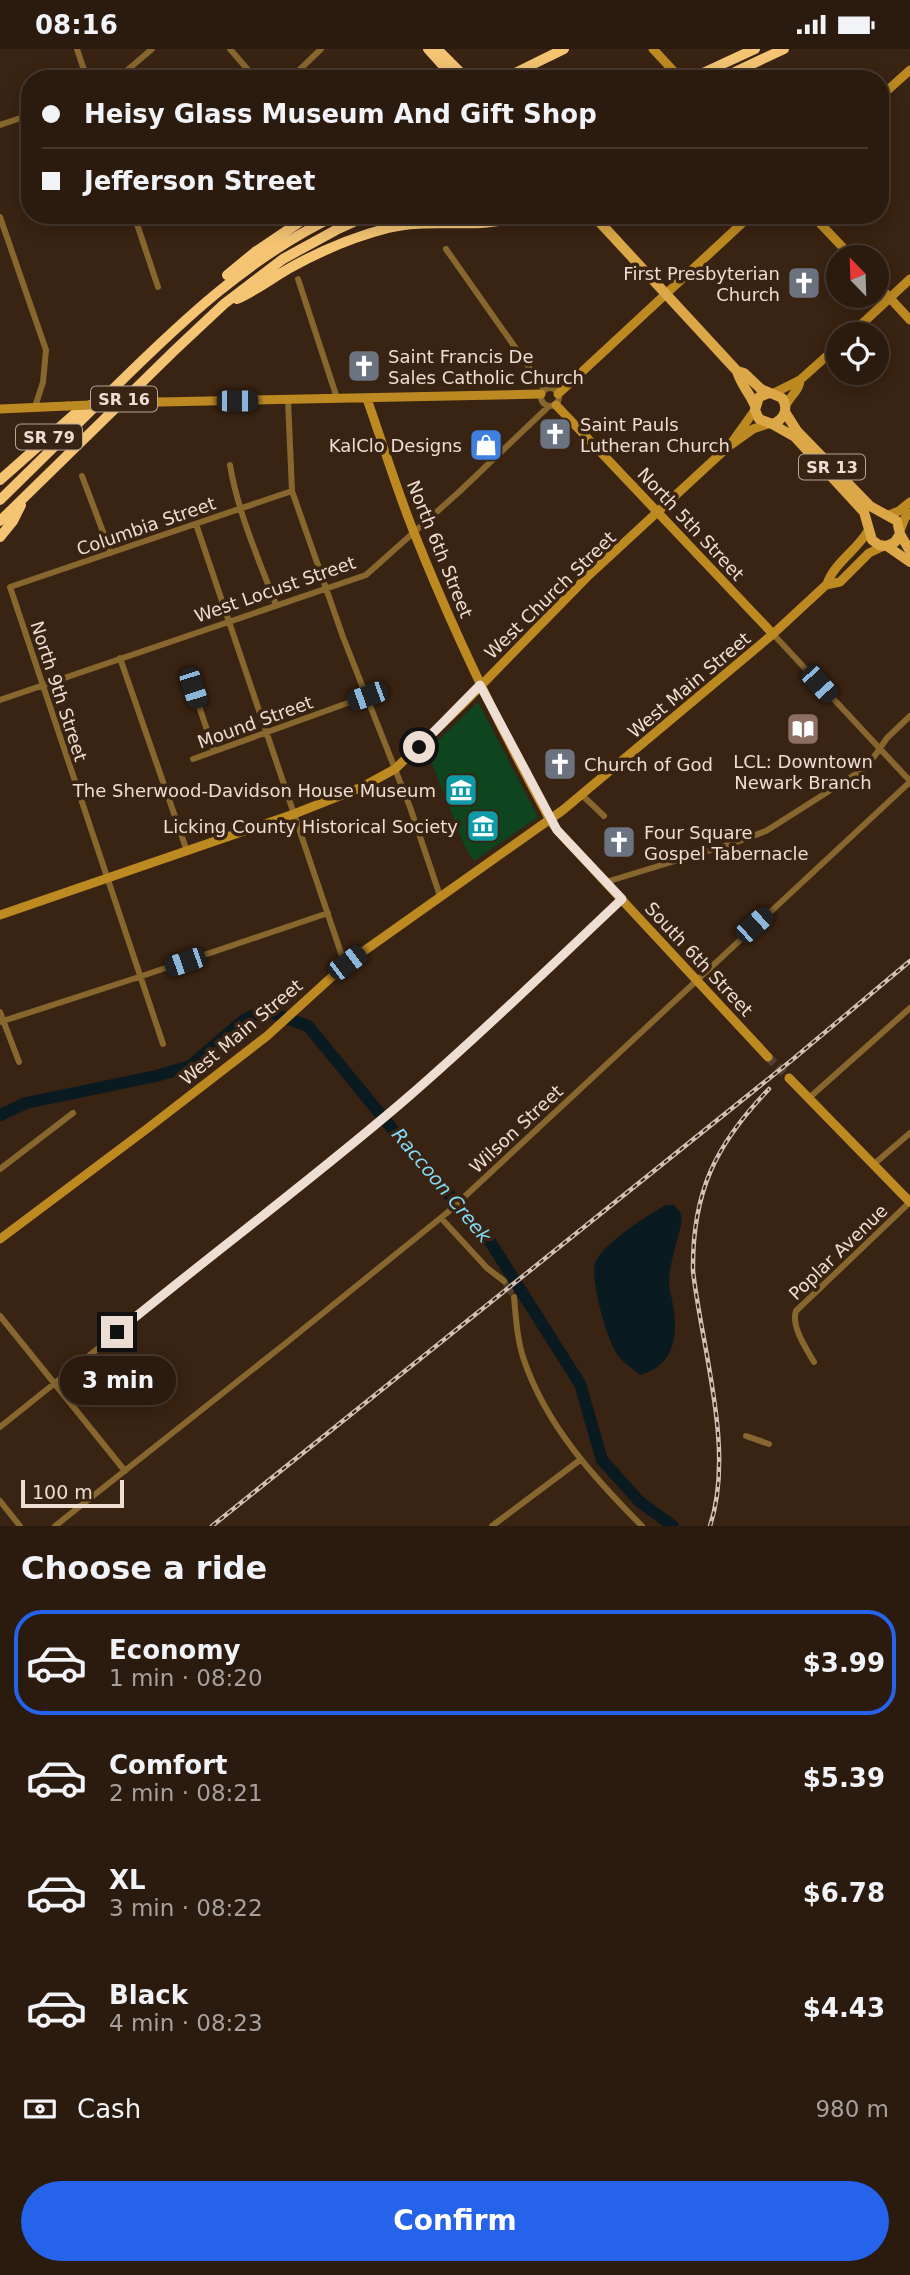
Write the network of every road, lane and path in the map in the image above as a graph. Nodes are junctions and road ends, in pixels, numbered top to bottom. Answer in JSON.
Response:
{"nodes":[{"id":1,"x":77,"y":49,"type":"edge"},
{"id":2,"x":152,"y":49,"type":"edge"},
{"id":3,"x":230,"y":49,"type":"edge"},
{"id":4,"x":321,"y":49,"type":"edge"},
{"id":5,"x":428,"y":49,"type":"edge"},
{"id":6,"x":437,"y":49,"type":"edge"},
{"id":7,"x":564,"y":49,"type":"edge"},
{"id":8,"x":653,"y":49,"type":"edge"},
{"id":9,"x":755,"y":49,"type":"edge"},
{"id":10,"x":784,"y":49,"type":"edge"},
{"id":11,"x":754,"y":64,"type":"junction"},
{"id":12,"x":85,"y":70,"type":"edge"},
{"id":13,"x":128,"y":70,"type":"edge"},
{"id":14,"x":248,"y":70,"type":"edge"},
{"id":15,"x":299,"y":70,"type":"edge"},
{"id":16,"x":447,"y":70,"type":"edge"},
{"id":17,"x":458,"y":70,"type":"edge"},
{"id":18,"x":521,"y":70,"type":"edge"},
{"id":19,"x":673,"y":70,"type":"edge"},
{"id":20,"x":710,"y":70,"type":"edge"},
{"id":21,"x":740,"y":70,"type":"edge"},
{"id":22,"x":749,"y":70,"type":"edge"},
{"id":23,"x":906,"y":73,"type":"edge"},
{"id":24,"x":910,"y":84,"type":"edge"},
{"id":25,"x":889,"y":89,"type":"edge"},
{"id":26,"x":21,"y":118,"type":"edge"},
{"id":27,"x":0,"y":125,"type":"edge"},
{"id":28,"x":0,"y":217,"type":"edge"},
{"id":29,"x":137,"y":224,"type":"edge"},
{"id":30,"x":297,"y":224,"type":"edge"},
{"id":31,"x":320,"y":224,"type":"edge"},
{"id":32,"x":349,"y":224,"type":"edge"},
{"id":33,"x":408,"y":224,"type":"edge"},
{"id":34,"x":601,"y":224,"type":"edge"},
{"id":35,"x":742,"y":224,"type":"edge"},
{"id":36,"x":821,"y":224,"type":"edge"},
{"id":37,"x":841,"y":245,"type":"edge"},
{"id":38,"x":446,"y":249,"type":"dead end"},
{"id":39,"x":298,"y":279,"type":"dead end"},
{"id":40,"x":910,"y":279,"type":"edge"},
{"id":41,"x":158,"y":287,"type":"dead end"},
{"id":42,"x":667,"y":295,"type":"junction"},
{"id":43,"x":890,"y":298,"type":"junction"},
{"id":44,"x":225,"y":304,"type":"junction"},
{"id":45,"x":198,"y":307,"type":"junction"},
{"id":46,"x":910,"y":320,"type":"edge"},
{"id":47,"x":863,"y":322,"type":"edge"},
{"id":48,"x":826,"y":357,"type":"edge"},
{"id":49,"x":737,"y":370,"type":"junction"},
{"id":50,"x":800,"y":380,"type":"junction"},
{"id":51,"x":543,"y":392,"type":"junction"},
{"id":52,"x":771,"y":393,"type":"junction"},
{"id":53,"x":558,"y":394,"type":"junction"},
{"id":54,"x":337,"y":398,"type":"junction"},
{"id":55,"x":367,"y":398,"type":"junction"},
{"id":56,"x":102,"y":400,"type":"junction"},
{"id":57,"x":288,"y":400,"type":"junction"},
{"id":58,"x":552,"y":406,"type":"junction"},
{"id":59,"x":36,"y":407,"type":"junction"},
{"id":60,"x":755,"y":408,"type":"junction"},
{"id":61,"x":0,"y":409,"type":"edge"},
{"id":62,"x":785,"y":409,"type":"junction"},
{"id":63,"x":770,"y":424,"type":"junction"},
{"id":64,"x":730,"y":445,"type":"junction"},
{"id":65,"x":230,"y":465,"type":"dead end"},
{"id":66,"x":82,"y":476,"type":"dead end"},
{"id":67,"x":0,"y":480,"type":"edge"},
{"id":68,"x":292,"y":491,"type":"junction"},
{"id":69,"x":25,"y":496,"type":"junction"},
{"id":70,"x":0,"y":500,"type":"edge"},
{"id":71,"x":910,"y":502,"type":"edge"},
{"id":72,"x":241,"y":509,"type":"junction"},
{"id":73,"x":657,"y":512,"type":"junction"},
{"id":74,"x":910,"y":513,"type":"edge"},
{"id":75,"x":888,"y":515,"type":"junction"},
{"id":76,"x":0,"y":521,"type":"edge"},
{"id":77,"x":196,"y":524,"type":"junction"},
{"id":78,"x":868,"y":530,"type":"junction"},
{"id":79,"x":900,"y":532,"type":"junction"},
{"id":80,"x":414,"y":534,"type":"junction"},
{"id":81,"x":0,"y":537,"type":"edge"},
{"id":82,"x":886,"y":546,"type":"junction"},
{"id":83,"x":910,"y":551,"type":"edge"},
{"id":84,"x":111,"y":553,"type":"junction"},
{"id":85,"x":910,"y":562,"type":"edge"},
{"id":86,"x":827,"y":585,"type":"junction"},
{"id":87,"x":10,"y":587,"type":"joint"},
{"id":88,"x":326,"y":588,"type":"junction"},
{"id":89,"x":276,"y":605,"type":"junction"},
{"id":90,"x":229,"y":621,"type":"junction"},
{"id":91,"x":773,"y":634,"type":"junction"},
{"id":92,"x":120,"y":658,"type":"junction"},
{"id":93,"x":41,"y":685,"type":"junction"},
{"id":94,"x":480,"y":685,"type":"junction"},
{"id":95,"x":193,"y":688,"type":"dead end"},
{"id":96,"x":367,"y":696,"type":"junction"},
{"id":97,"x":0,"y":700,"type":"edge"},
{"id":98,"x":910,"y":716,"type":"edge"},
{"id":99,"x":266,"y":732,"type":"junction"},
{"id":100,"x":880,"y":749,"type":"junction"},
{"id":101,"x":214,"y":751,"type":"junction"},
{"id":102,"x":193,"y":759,"type":"dead end"},
{"id":103,"x":396,"y":769,"type":"junction"},
{"id":104,"x":910,"y":781,"type":"edge"},
{"id":105,"x":582,"y":795,"type":"junction"},
{"id":106,"x":294,"y":814,"type":"junction"},
{"id":107,"x":604,"y":816,"type":"dead end"},
{"id":108,"x":550,"y":820,"type":"junction"},
{"id":109,"x":187,"y":852,"type":"junction"},
{"id":110,"x":107,"y":879,"type":"junction"},
{"id":111,"x":606,"y":882,"type":"junction"},
{"id":112,"x":440,"y":896,"type":"junction"},
{"id":113,"x":622,"y":899,"type":"junction"},
{"id":114,"x":328,"y":913,"type":"junction"},
{"id":115,"x":0,"y":915,"type":"edge"},
{"id":116,"x":347,"y":963,"type":"junction"},
{"id":117,"x":139,"y":977,"type":"junction"},
{"id":118,"x":696,"y":979,"type":"junction"},
{"id":119,"x":910,"y":1008,"type":"edge"},
{"id":120,"x":0,"y":1012,"type":"edge"},
{"id":121,"x":2,"y":1021,"type":"edge"},
{"id":122,"x":163,"y":1044,"type":"dead end"},
{"id":123,"x":768,"y":1057,"type":"tunnel mouth"},
{"id":124,"x":19,"y":1062,"type":"dead end"},
{"id":125,"x":789,"y":1078,"type":"tunnel mouth"},
{"id":126,"x":809,"y":1098,"type":"junction"},
{"id":127,"x":73,"y":1113,"type":"dead end"},
{"id":128,"x":910,"y":1133,"type":"edge"},
{"id":129,"x":874,"y":1164,"type":"junction"},
{"id":130,"x":0,"y":1169,"type":"edge"},
{"id":131,"x":910,"y":1202,"type":"edge"},
{"id":132,"x":440,"y":1218,"type":"junction"},
{"id":133,"x":0,"y":1239,"type":"edge"},
{"id":134,"x":504,"y":1281,"type":"tunnel mouth"},
{"id":135,"x":514,"y":1297,"type":"tunnel mouth"},
{"id":136,"x":0,"y":1316,"type":"edge"},
{"id":137,"x":814,"y":1362,"type":"dead end"},
{"id":138,"x":54,"y":1383,"type":"junction"},
{"id":139,"x":0,"y":1427,"type":"edge"},
{"id":140,"x":746,"y":1436,"type":"dead end"},
{"id":141,"x":769,"y":1444,"type":"dead end"},
{"id":142,"x":580,"y":1460,"type":"junction"},
{"id":143,"x":125,"y":1471,"type":"junction"},
{"id":144,"x":0,"y":1501,"type":"edge"},
{"id":145,"x":501,"y":1523,"type":"edge"},
{"id":146,"x":20,"y":1526,"type":"edge"},
{"id":147,"x":55,"y":1526,"type":"edge"},
{"id":148,"x":492,"y":1526,"type":"edge"},
{"id":149,"x":642,"y":1526,"type":"edge"}],
"edges":[{"from":1,"to":12,"type":"street"},
{"from":2,"to":13,"type":"street"},
{"from":3,"to":14,"type":"street"},
{"from":4,"to":15,"type":"street"},
{"from":5,"to":16,"type":"highway"},
{"from":6,"to":17,"type":"highway"},
{"from":7,"to":18,"type":"highway"},
{"from":8,"to":19,"type":"street"},
{"from":9,"to":20,"type":"highway"},
{"from":10,"to":11,"type":"highway"},
{"from":11,"to":21,"type":"highway"},
{"from":11,"to":22,"type":"highway"},
{"from":23,"to":24,"type":"street"},
{"from":23,"to":25,"type":"street"},
{"from":26,"to":27,"type":"street"},
{"from":28,"to":59,"type":"street"},
{"from":29,"to":41,"type":"street"},
{"from":30,"to":45,"type":"highway"},
{"from":31,"to":45,"type":"highway","number":"SR 16"},
{"from":32,"to":44,"type":"highway","number":"SR 16"},
{"from":33,"to":44,"type":"highway"},
{"from":34,"to":42,"type":"main road"},
{"from":35,"to":42,"type":"street"},
{"from":36,"to":37,"type":"street"},
{"from":38,"to":51,"type":"street"},
{"from":39,"to":54,"type":"street"},
{"from":40,"to":43,"type":"street"},
{"from":42,"to":49,"type":"main road"},
{"from":42,"to":53,"type":"street"},
{"from":43,"to":46,"type":"street"},
{"from":43,"to":47,"type":"street"},
{"from":44,"to":69,"type":"highway","number":"SR 16"},
{"from":45,"to":56,"type":"highway","number":"SR 16"},
{"from":48,"to":50,"type":"street"},
{"from":49,"to":52,"type":"main road"},
{"from":49,"to":60,"type":"main road"},
{"from":50,"to":52,"type":"street"},
{"from":50,"to":62,"type":"street"},
{"from":51,"to":53,"type":"street"},
{"from":51,"to":55,"type":"street"},
{"from":51,"to":58,"type":"street"},
{"from":52,"to":60,"type":"main road"},
{"from":52,"to":62,"type":"main road"},
{"from":53,"to":58,"type":"street"},
{"from":54,"to":55,"type":"street"},
{"from":54,"to":57,"type":"street"},
{"from":55,"to":80,"type":"street","name":"North 6th Street"},
{"from":56,"to":67,"type":"highway","number":"SR 79"},
{"from":56,"to":70,"type":"highway","number":"SR 16"},
{"from":57,"to":59,"type":"street","bridge":true},
{"from":57,"to":68,"type":"street"},
{"from":58,"to":73,"type":"street","name":"North 5th Street"},
{"from":58,"to":80,"type":"street","name":"West Locust Street"},
{"from":59,"to":61,"type":"street"},
{"from":60,"to":63,"type":"main road"},
{"from":60,"to":64,"type":"street","name":"West Church Street"},
{"from":62,"to":63,"type":"main road"},
{"from":62,"to":75,"type":"main road","number":"SR 13"},
{"from":63,"to":64,"type":"street","name":"West Church Street"},
{"from":63,"to":78,"type":"main road","number":"SR 13"},
{"from":64,"to":73,"type":"street","name":"West Church Street"},
{"from":65,"to":72,"type":"street"},
{"from":66,"to":84,"type":"street"},
{"from":68,"to":72,"type":"street","name":"Columbia Street"},
{"from":68,"to":88,"type":"street"},
{"from":69,"to":76,"type":"highway","number":"SR 16"},
{"from":69,"to":81,"type":"highway"},
{"from":71,"to":75,"type":"street"},
{"from":72,"to":77,"type":"street","name":"Columbia Street"},
{"from":72,"to":89,"type":"street"},
{"from":73,"to":91,"type":"street","name":"North 5th Street"},
{"from":73,"to":94,"type":"street","name":"West Church Street"},
{"from":74,"to":79,"type":"street"},
{"from":75,"to":78,"type":"main road"},
{"from":75,"to":79,"type":"main road"},
{"from":77,"to":84,"type":"street","name":"Columbia Street"},
{"from":77,"to":90,"type":"street"},
{"from":78,"to":82,"type":"main road"},
{"from":78,"to":86,"type":"street"},
{"from":79,"to":82,"type":"main road"},
{"from":79,"to":83,"type":"main road"},
{"from":80,"to":88,"type":"street","name":"West Locust Street"},
{"from":80,"to":94,"type":"street","name":"North 6th Street"},
{"from":82,"to":85,"type":"main road"},
{"from":82,"to":86,"type":"street"},
{"from":84,"to":87,"type":"street","name":"Columbia Street"},
{"from":86,"to":91,"type":"street","name":"West Main Street"},
{"from":87,"to":93,"type":"street","name":"North 9th Street"},
{"from":88,"to":89,"type":"street","name":"West Locust Street"},
{"from":88,"to":96,"type":"street"},
{"from":89,"to":90,"type":"street","name":"West Locust Street"},
{"from":90,"to":92,"type":"street","name":"West Locust Street"},
{"from":90,"to":99,"type":"street"},
{"from":91,"to":100,"type":"street"},
{"from":91,"to":105,"type":"street","name":"West Main Street"},
{"from":92,"to":93,"type":"street","name":"West Locust Street"},
{"from":92,"to":109,"type":"street"},
{"from":93,"to":97,"type":"street","name":"West Locust Street"},
{"from":93,"to":110,"type":"street","name":"North 9th Street"},
{"from":94,"to":103,"type":"street","name":"West Church Street"},
{"from":94,"to":108,"type":"street","name":"North 6th Street"},
{"from":95,"to":101,"type":"street"},
{"from":96,"to":99,"type":"street","name":"Mound Street"},
{"from":96,"to":103,"type":"street"},
{"from":98,"to":100,"type":"street"},
{"from":99,"to":101,"type":"street","name":"Mound Street"},
{"from":99,"to":106,"type":"street"},
{"from":100,"to":104,"type":"street"},
{"from":100,"to":111,"type":"street"},
{"from":101,"to":102,"type":"street","name":"Mound Street"},
{"from":103,"to":106,"type":"street","name":"West Church Street"},
{"from":103,"to":112,"type":"street"},
{"from":104,"to":118,"type":"street","name":"Wilson Street"},
{"from":105,"to":107,"type":"street"},
{"from":105,"to":108,"type":"street","name":"West Main Street"},
{"from":106,"to":109,"type":"street","name":"West Church Street"},
{"from":106,"to":114,"type":"street"},
{"from":108,"to":111,"type":"street","name":"South 6th Street"},
{"from":108,"to":112,"type":"street","name":"West Main Street"},
{"from":109,"to":110,"type":"street","name":"West Church Street"},
{"from":110,"to":115,"type":"street","name":"West Church Street"},
{"from":110,"to":117,"type":"street","name":"North 9th Street"},
{"from":111,"to":113,"type":"street","name":"South 6th Street"},
{"from":112,"to":116,"type":"street","name":"West Main Street"},
{"from":113,"to":118,"type":"street","name":"South 6th Street"},
{"from":113,"to":138,"type":"street"},
{"from":114,"to":116,"type":"street"},
{"from":114,"to":117,"type":"street"},
{"from":116,"to":133,"type":"street","name":"West Main Street"},
{"from":117,"to":121,"type":"street"},
{"from":117,"to":122,"type":"street","name":"North 9th Street"},
{"from":118,"to":123,"type":"street","name":"South 6th Street"},
{"from":118,"to":132,"type":"street","name":"Wilson Street"},
{"from":119,"to":126,"type":"street"},
{"from":120,"to":121,"type":"street"},
{"from":121,"to":124,"type":"street"},
{"from":125,"to":126,"type":"street"},
{"from":126,"to":129,"type":"street"},
{"from":127,"to":130,"type":"street"},
{"from":128,"to":129,"type":"street"},
{"from":129,"to":131,"type":"street"},
{"from":131,"to":137,"type":"street","name":"Poplar Avenue"},
{"from":132,"to":134,"type":"street"},
{"from":132,"to":143,"type":"street","name":"Wilson Street"},
{"from":135,"to":142,"type":"street"},
{"from":136,"to":138,"type":"street"},
{"from":138,"to":139,"type":"street"},
{"from":138,"to":143,"type":"street"},
{"from":140,"to":141,"type":"street"},
{"from":142,"to":145,"type":"street"},
{"from":142,"to":149,"type":"street"},
{"from":143,"to":147,"type":"street","name":"Wilson Street"},
{"from":144,"to":146,"type":"street"},
{"from":145,"to":148,"type":"street"}]}
